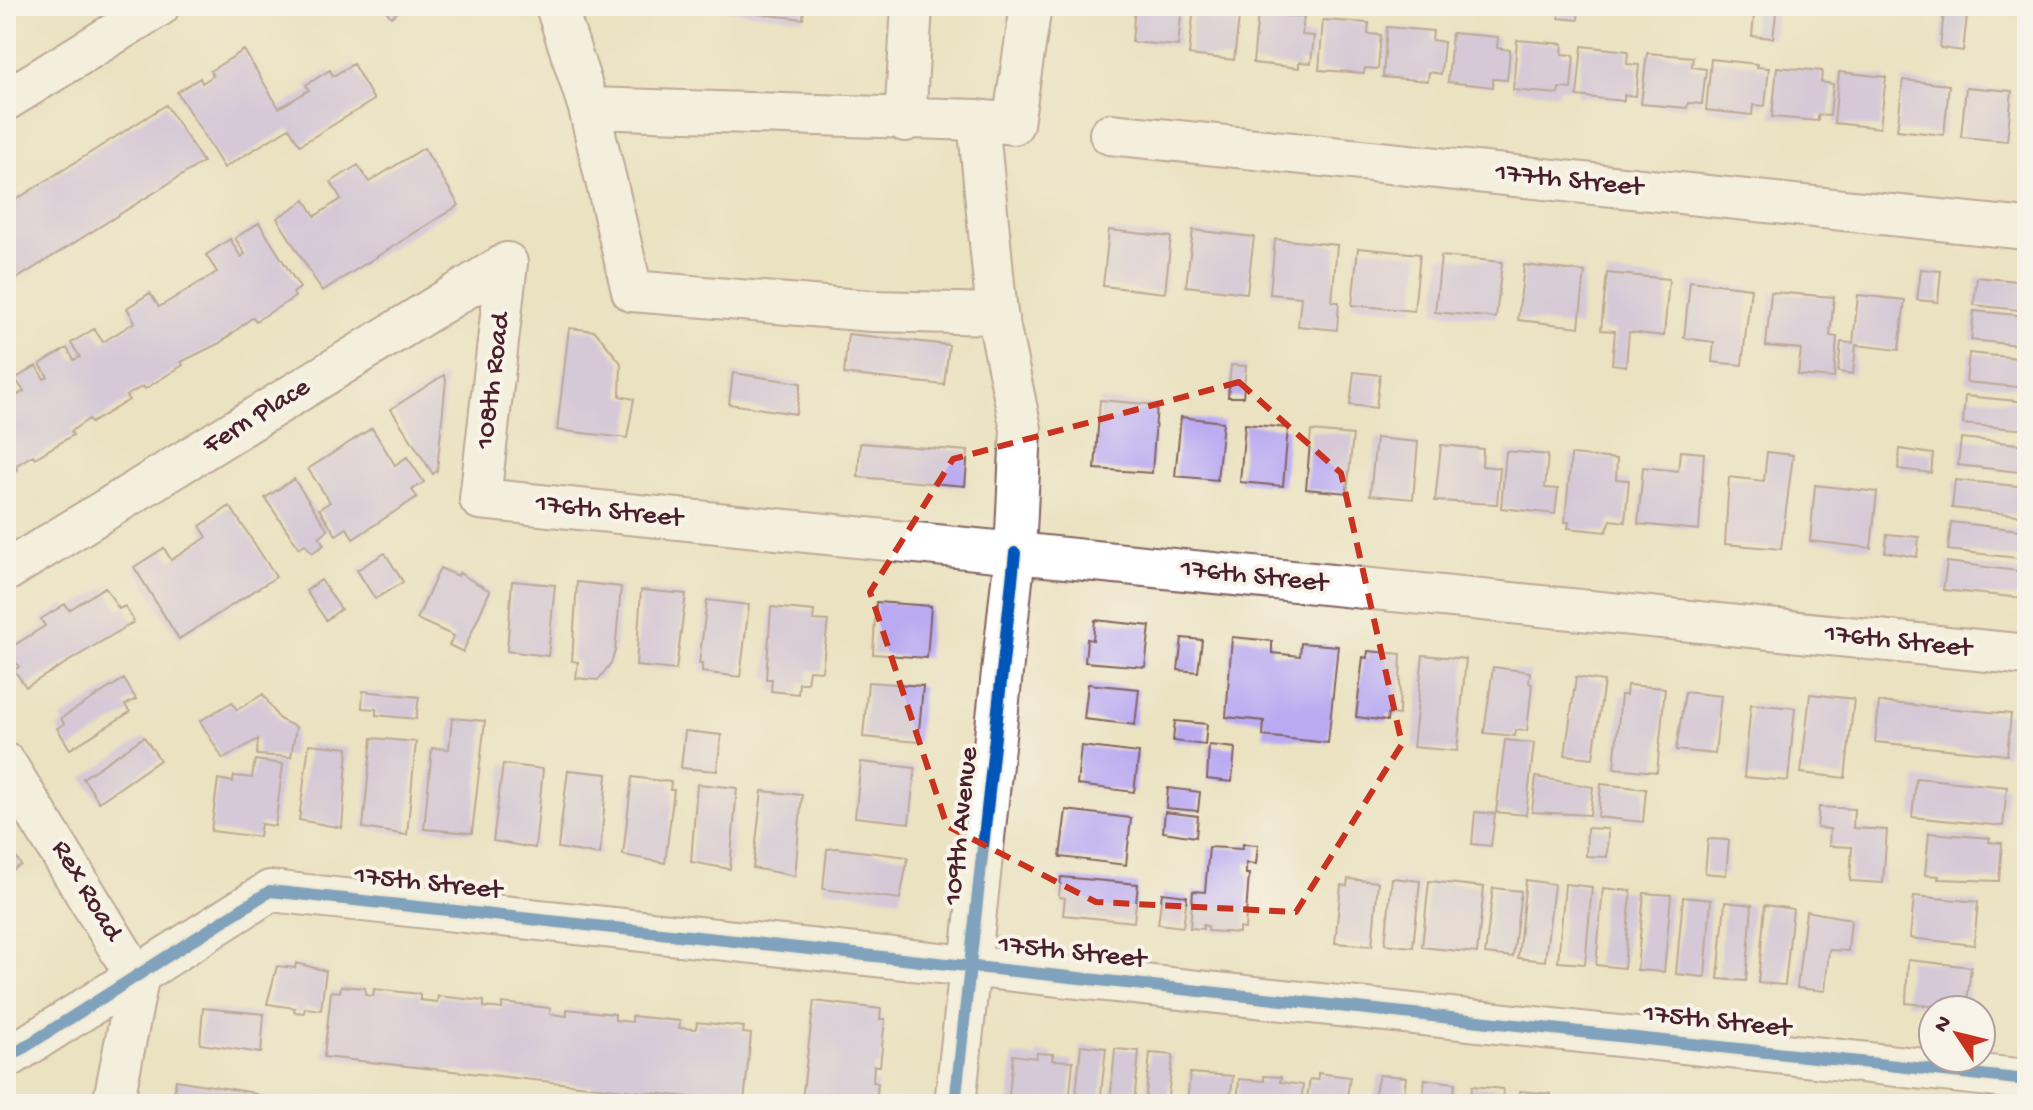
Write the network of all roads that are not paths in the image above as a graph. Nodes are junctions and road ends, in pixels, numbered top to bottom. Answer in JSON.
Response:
{"nodes":[{"id":1,"x":159,"y":6,"type":"edge"},
{"id":2,"x":556,"y":6,"type":"edge"},
{"id":3,"x":912,"y":6,"type":"edge"},
{"id":4,"x":1031,"y":6,"type":"edge"},
{"id":5,"x":6,"y":100,"type":"edge"},
{"id":6,"x":589,"y":108,"type":"junction"},
{"id":7,"x":978,"y":120,"type":"junction"},
{"id":8,"x":905,"y":121,"type":"junction"},
{"id":9,"x":1110,"y":134,"type":"dead end"},
{"id":10,"x":2027,"y":229,"type":"edge"},
{"id":11,"x":507,"y":263,"type":"joint"},
{"id":12,"x":997,"y":314,"type":"junction"},
{"id":13,"x":480,"y":499,"type":"joint"},
{"id":14,"x":1015,"y":553,"type":"junction"},
{"id":15,"x":6,"y":571,"type":"edge"},
{"id":16,"x":2027,"y":655,"type":"edge"},
{"id":17,"x":6,"y":764,"type":"edge"},
{"id":18,"x":972,"y":966,"type":"junction"},
{"id":19,"x":138,"y":979,"type":"junction"},
{"id":20,"x":6,"y":1059,"type":"edge"},
{"id":21,"x":2027,"y":1080,"type":"edge"},
{"id":22,"x":113,"y":1104,"type":"edge"},
{"id":23,"x":955,"y":1104,"type":"edge"}],
"edges":[{"from":1,"to":5,"type":"street"},
{"from":2,"to":6,"type":"street"},
{"from":3,"to":8,"type":"street"},
{"from":4,"to":7,"type":"street"},
{"from":6,"to":8,"type":"street"},
{"from":6,"to":12,"type":"street"},
{"from":7,"to":8,"type":"street"},
{"from":7,"to":12,"type":"street","name":"109th Avenue"},
{"from":9,"to":10,"type":"street","name":"177th Street"},
{"from":11,"to":13,"type":"street","name":"108th Road"},
{"from":11,"to":15,"type":"street","name":"Fern Place"},
{"from":12,"to":14,"type":"street","name":"109th Avenue"},
{"from":13,"to":14,"type":"street","name":"176th Street"},
{"from":14,"to":16,"type":"street","name":"176th Street"},
{"from":14,"to":18,"type":"street","name":"109th Avenue"},
{"from":17,"to":19,"type":"street","name":"Rex Road"},
{"from":18,"to":19,"type":"street","name":"175th Street"},
{"from":18,"to":21,"type":"street","name":"175th Street"},
{"from":18,"to":23,"type":"street","name":"109th Avenue"},
{"from":19,"to":20,"type":"street","name":"175th Street"},
{"from":19,"to":22,"type":"street"}]}
